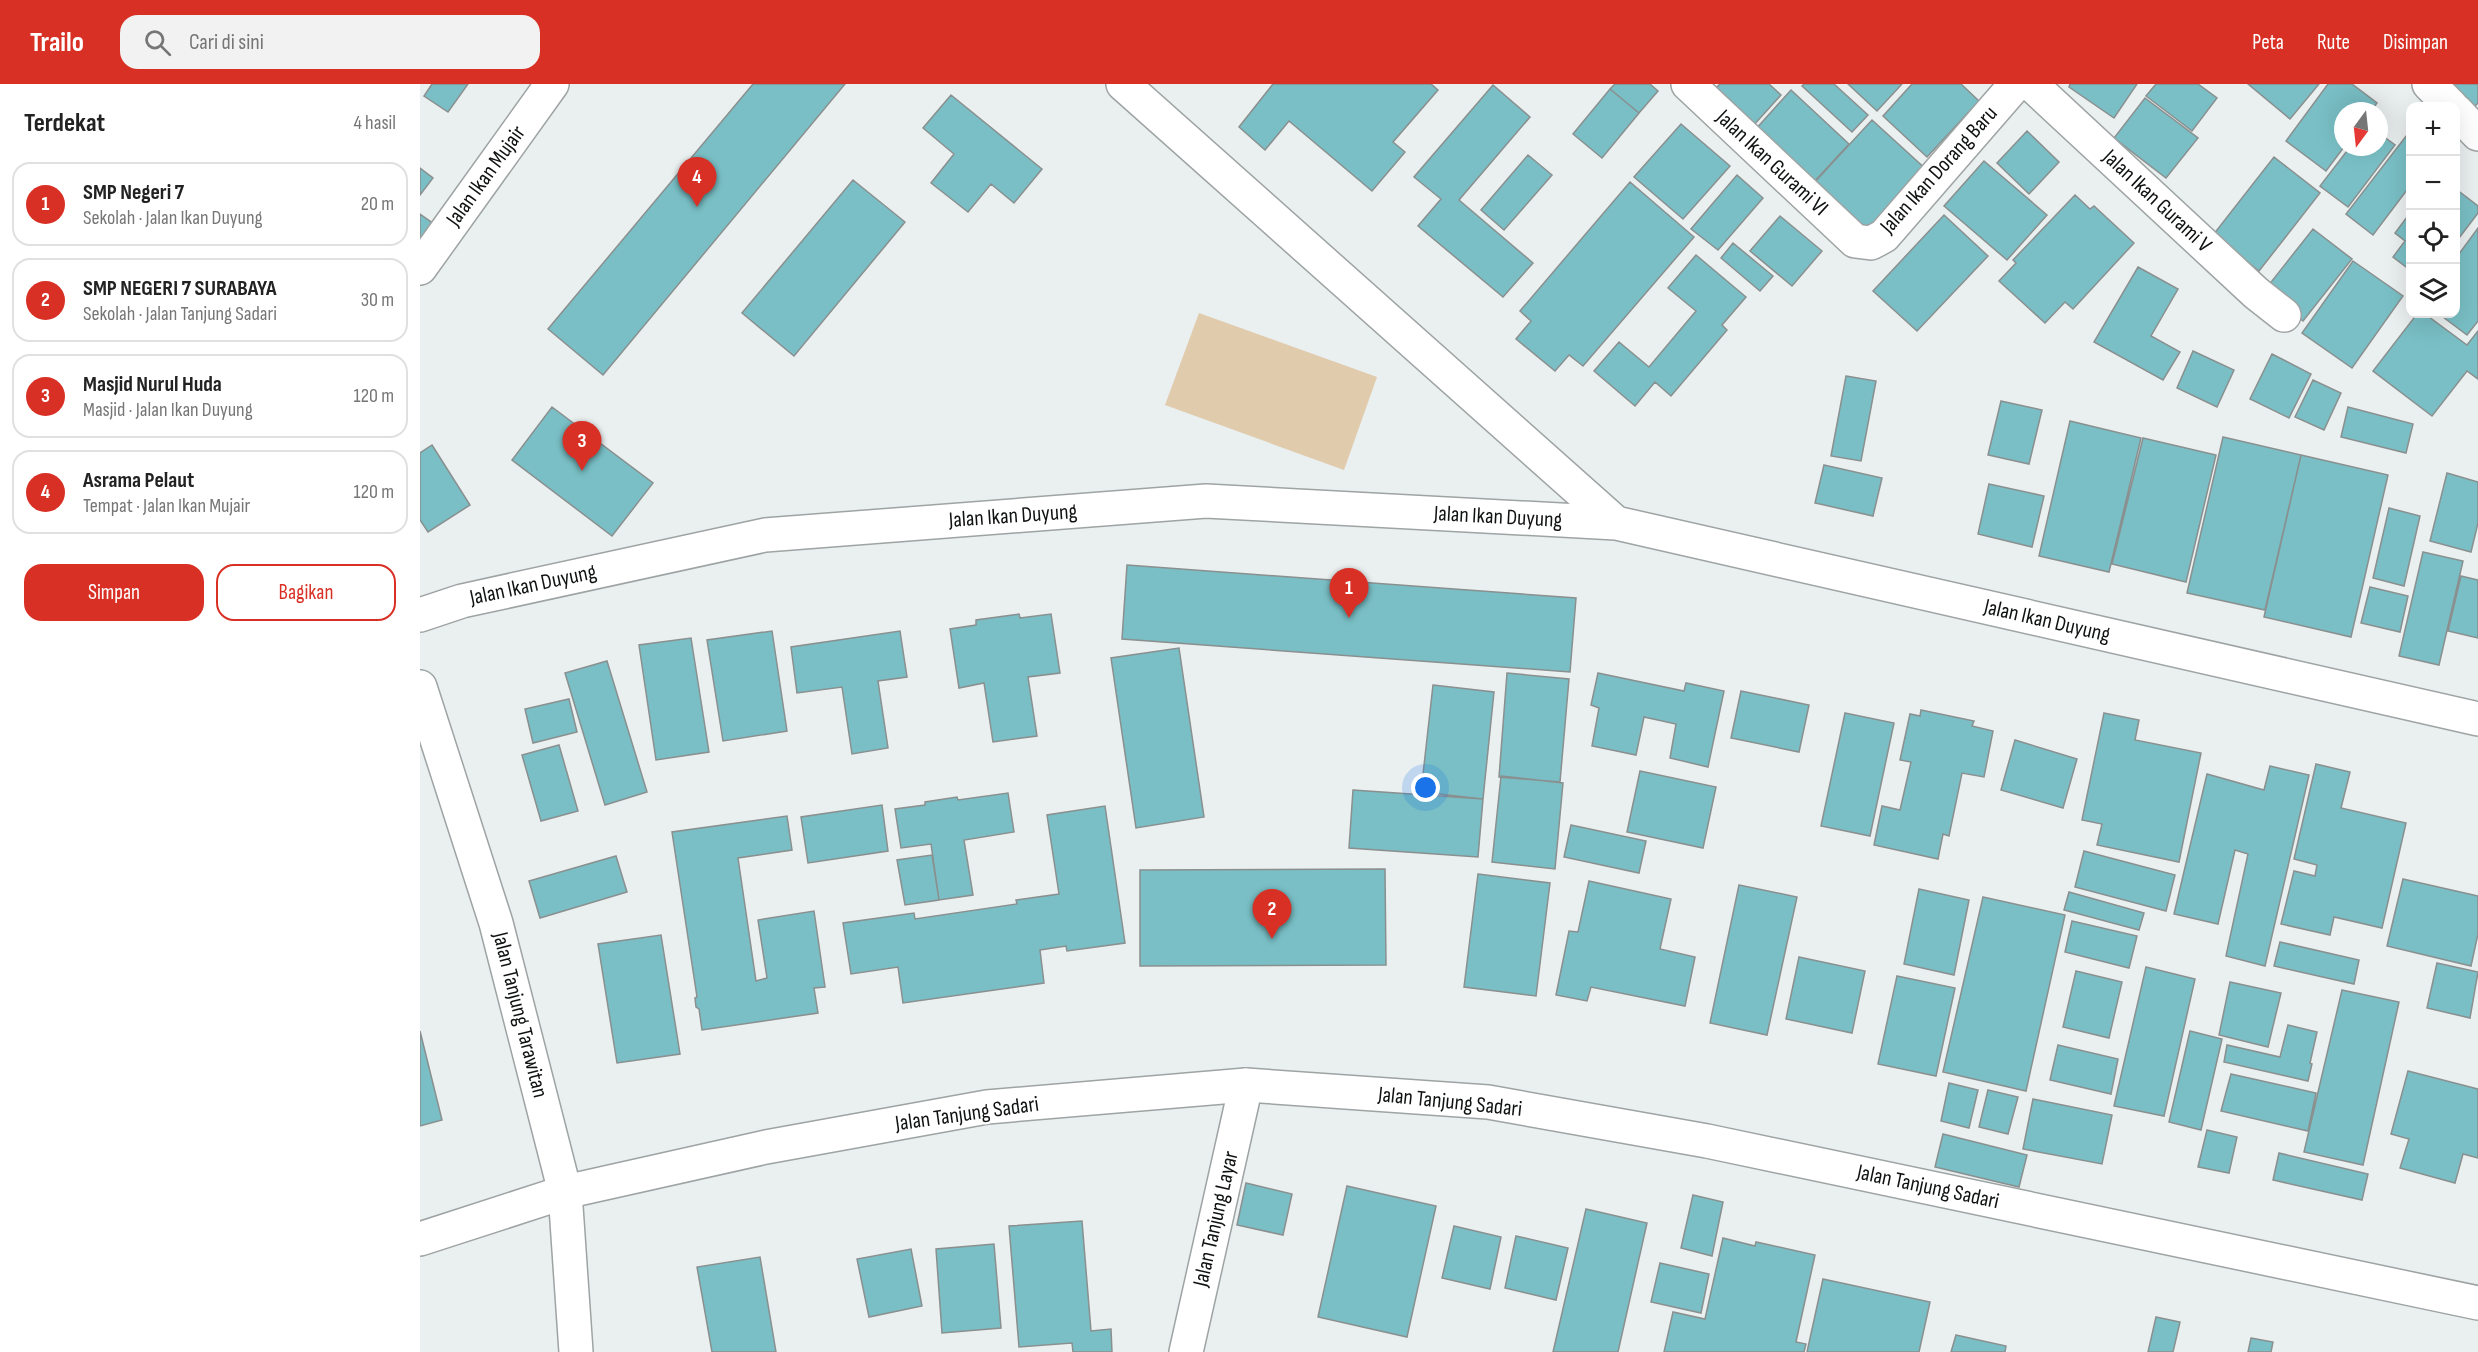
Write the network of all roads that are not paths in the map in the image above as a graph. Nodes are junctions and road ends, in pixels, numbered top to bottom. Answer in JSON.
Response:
{"nodes":[{"id":1,"x":552,"y":84,"type":"edge"},
{"id":2,"x":1123,"y":84,"type":"edge"},
{"id":3,"x":1688,"y":84,"type":"edge"},
{"id":4,"x":2016,"y":84,"type":"edge"},
{"id":5,"x":2031,"y":84,"type":"edge"},
{"id":6,"x":2429,"y":84,"type":"edge"},
{"id":7,"x":2447,"y":102,"type":"edge"},
{"id":8,"x":2460,"y":115,"type":"edge"},
{"id":9,"x":2478,"y":134,"type":"edge"},
{"id":10,"x":1855,"y":241,"type":"joint"},
{"id":11,"x":420,"y":268,"type":"edge"},
{"id":12,"x":2284,"y":315,"type":"dead end"},
{"id":13,"x":1616,"y":523,"type":"junction"},
{"id":14,"x":420,"y":615,"type":"edge"},
{"id":15,"x":420,"y":687,"type":"edge"},
{"id":16,"x":2478,"y":719,"type":"edge"},
{"id":17,"x":1246,"y":1086,"type":"junction"},
{"id":18,"x":565,"y":1192,"type":"junction"},
{"id":19,"x":420,"y":1239,"type":"edge"},
{"id":20,"x":2478,"y":1303,"type":"edge"},
{"id":21,"x":576,"y":1352,"type":"edge"},
{"id":22,"x":1186,"y":1352,"type":"edge"}],
"edges":[{"from":1,"to":11,"type":"street","name":"Jalan Ikan Mujair"},
{"from":2,"to":13,"type":"street","name":"Jalan Ikan Duyung"},
{"from":3,"to":10,"type":"street","name":"Jalan Ikan Gurami VI"},
{"from":4,"to":10,"type":"street","name":"Jalan Ikan Dorang Baru"},
{"from":5,"to":12,"type":"street","name":"Jalan Ikan Gurami V"},
{"from":6,"to":7,"type":"street"},
{"from":8,"to":9,"type":"street"},
{"from":13,"to":14,"type":"street","name":"Jalan Ikan Duyung"},
{"from":13,"to":16,"type":"street","name":"Jalan Ikan Duyung"},
{"from":15,"to":18,"type":"street","name":"Jalan Tanjung Tarawitan"},
{"from":17,"to":18,"type":"street","name":"Jalan Tanjung Sadari"},
{"from":17,"to":20,"type":"street","name":"Jalan Tanjung Sadari"},
{"from":17,"to":22,"type":"street","name":"Jalan Tanjung Layar"},
{"from":18,"to":19,"type":"street","name":"Jalan Tanjung Sadari"},
{"from":18,"to":21,"type":"street","name":"Jalan Tanjung Tarawitan"}]}
